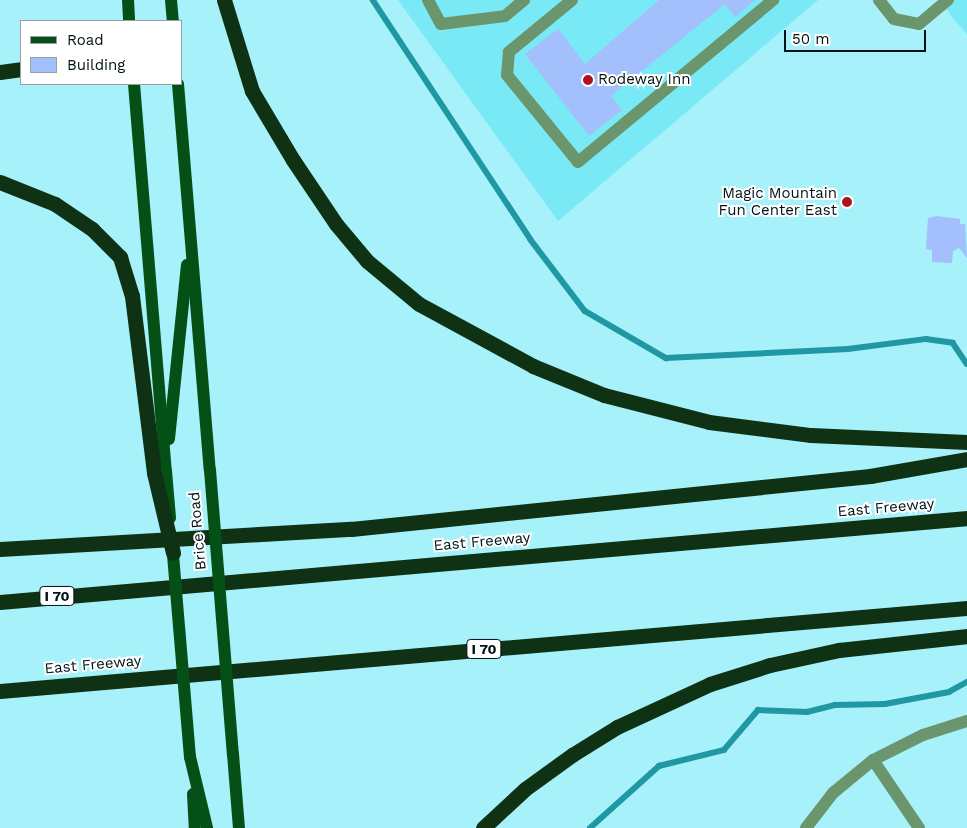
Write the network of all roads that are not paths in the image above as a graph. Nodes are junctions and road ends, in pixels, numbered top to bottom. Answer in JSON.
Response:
{"nodes":[{"id":1,"x":128,"y":0,"type":"edge"},
{"id":2,"x":171,"y":0,"type":"edge"},
{"id":3,"x":224,"y":0,"type":"edge"},
{"id":4,"x":428,"y":0,"type":"edge"},
{"id":5,"x":524,"y":0,"type":"edge"},
{"id":6,"x":572,"y":0,"type":"edge"},
{"id":7,"x":773,"y":0,"type":"edge"},
{"id":8,"x":879,"y":0,"type":"edge"},
{"id":9,"x":948,"y":0,"type":"edge"},
{"id":10,"x":129,"y":20,"type":"edge"},
{"id":11,"x":173,"y":20,"type":"edge"},
{"id":12,"x":20,"y":69,"type":"edge"},
{"id":13,"x":0,"y":72,"type":"edge"},
{"id":14,"x":134,"y":85,"type":"edge"},
{"id":15,"x":178,"y":85,"type":"edge"},
{"id":16,"x":0,"y":182,"type":"edge"},
{"id":17,"x":190,"y":232,"type":"junction"},
{"id":18,"x":966,"y":442,"type":"edge"},
{"id":19,"x":967,"y":459,"type":"edge"},
{"id":20,"x":160,"y":472,"type":"junction"},
{"id":21,"x":967,"y":518,"type":"edge"},
{"id":22,"x":0,"y":550,"type":"edge"},
{"id":23,"x":173,"y":553,"type":"joint"},
{"id":24,"x":0,"y":602,"type":"edge"},
{"id":25,"x":967,"y":608,"type":"edge"},
{"id":26,"x":967,"y":636,"type":"edge"},
{"id":27,"x":0,"y":690,"type":"edge"},
{"id":28,"x":967,"y":721,"type":"edge"},
{"id":29,"x":190,"y":757,"type":"junction"},
{"id":30,"x":873,"y":760,"type":"junction"},
{"id":31,"x":195,"y":828,"type":"edge"},
{"id":32,"x":207,"y":828,"type":"edge"},
{"id":33,"x":239,"y":828,"type":"edge"},
{"id":34,"x":483,"y":828,"type":"edge"},
{"id":35,"x":806,"y":828,"type":"edge"},
{"id":36,"x":918,"y":828,"type":"edge"}],
"edges":[{"from":1,"to":10,"type":"main road"},
{"from":2,"to":11,"type":"main road"},
{"from":3,"to":18,"type":"highway"},
{"from":4,"to":5,"type":"street"},
{"from":6,"to":7,"type":"street"},
{"from":8,"to":9,"type":"street"},
{"from":12,"to":13,"type":"highway"},
{"from":14,"to":20,"type":"main road"},
{"from":15,"to":17,"type":"main road","name":"Brice Road"},
{"from":16,"to":20,"type":"highway"},
{"from":17,"to":20,"type":"main road","name":"Brice Road"},
{"from":17,"to":33,"type":"main road","name":"Brice Road","bridge":true},
{"from":19,"to":22,"type":"highway"},
{"from":20,"to":23,"type":"highway","bridge":true},
{"from":21,"to":24,"type":"highway","name":"East Freeway","number":"I 70"},
{"from":23,"to":29,"type":"main road","name":"Brice Road","bridge":true},
{"from":25,"to":27,"type":"highway","name":"East Freeway","number":"I 70"},
{"from":26,"to":34,"type":"highway"},
{"from":28,"to":30,"type":"street"},
{"from":29,"to":31,"type":"main road","name":"Brice Road"},
{"from":29,"to":32,"type":"main road","name":"Brice Road"},
{"from":30,"to":35,"type":"street"},
{"from":30,"to":36,"type":"street"}]}
